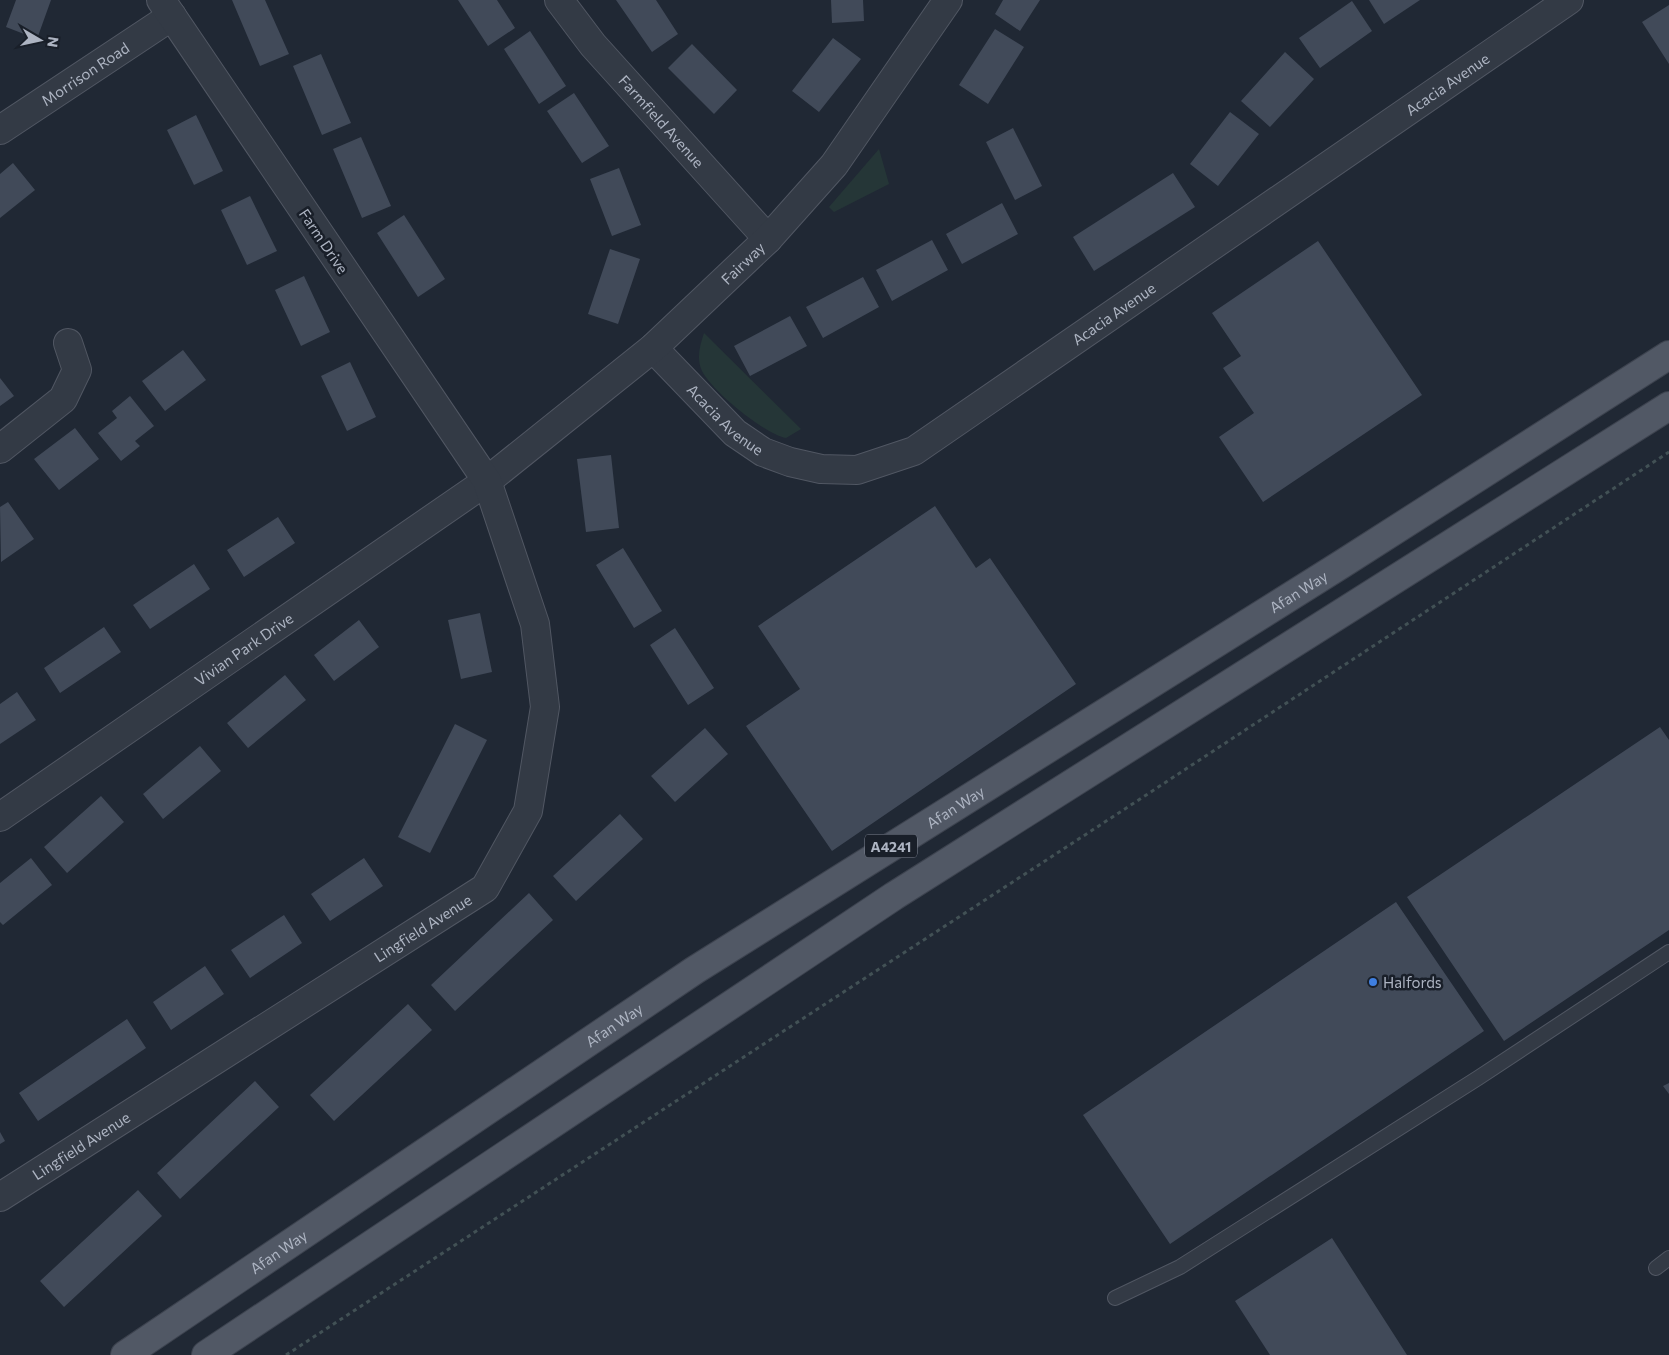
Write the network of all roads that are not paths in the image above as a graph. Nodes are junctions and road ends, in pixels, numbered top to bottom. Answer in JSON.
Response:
{"nodes":[{"id":1,"x":560,"y":0,"type":"edge"},
{"id":2,"x":948,"y":0,"type":"edge"},
{"id":3,"x":1569,"y":0,"type":"edge"},
{"id":4,"x":166,"y":8,"type":"edge"},
{"id":5,"x":0,"y":130,"type":"edge"},
{"id":6,"x":768,"y":239,"type":"junction"},
{"id":7,"x":68,"y":343,"type":"dead end"},
{"id":8,"x":653,"y":348,"type":"junction"},
{"id":9,"x":1669,"y":355,"type":"edge"},
{"id":10,"x":1669,"y":406,"type":"edge"},
{"id":11,"x":0,"y":449,"type":"edge"},
{"id":12,"x":487,"y":481,"type":"junction"},
{"id":13,"x":0,"y":817,"type":"edge"},
{"id":14,"x":1669,"y":952,"type":"edge"},
{"id":15,"x":0,"y":1197,"type":"edge"},
{"id":16,"x":1669,"y":1258,"type":"edge"},
{"id":17,"x":1656,"y":1268,"type":"dead end"},
{"id":18,"x":1115,"y":1298,"type":"dead end"},
{"id":19,"x":125,"y":1355,"type":"edge"},
{"id":20,"x":206,"y":1355,"type":"edge"}],
"edges":[{"from":1,"to":6,"type":"street","name":"Farmfield Avenue"},
{"from":2,"to":6,"type":"street","name":"Fairway"},
{"from":3,"to":8,"type":"street","name":"Acacia Avenue"},
{"from":4,"to":5,"type":"street","name":"Morrison Road"},
{"from":4,"to":12,"type":"street","name":"Farm Drive"},
{"from":6,"to":8,"type":"street","name":"Fairway"},
{"from":7,"to":11,"type":"street"},
{"from":8,"to":12,"type":"street","name":"Fairway"},
{"from":9,"to":19,"type":"main road","name":"Afan Way","number":"A4241"},
{"from":10,"to":20,"type":"main road","number":"A4241"},
{"from":12,"to":13,"type":"street","name":"Vivian Park Drive"},
{"from":12,"to":15,"type":"street","name":"Lingfield Avenue"},
{"from":14,"to":18,"type":"lane"},
{"from":16,"to":17,"type":"lane"}]}
